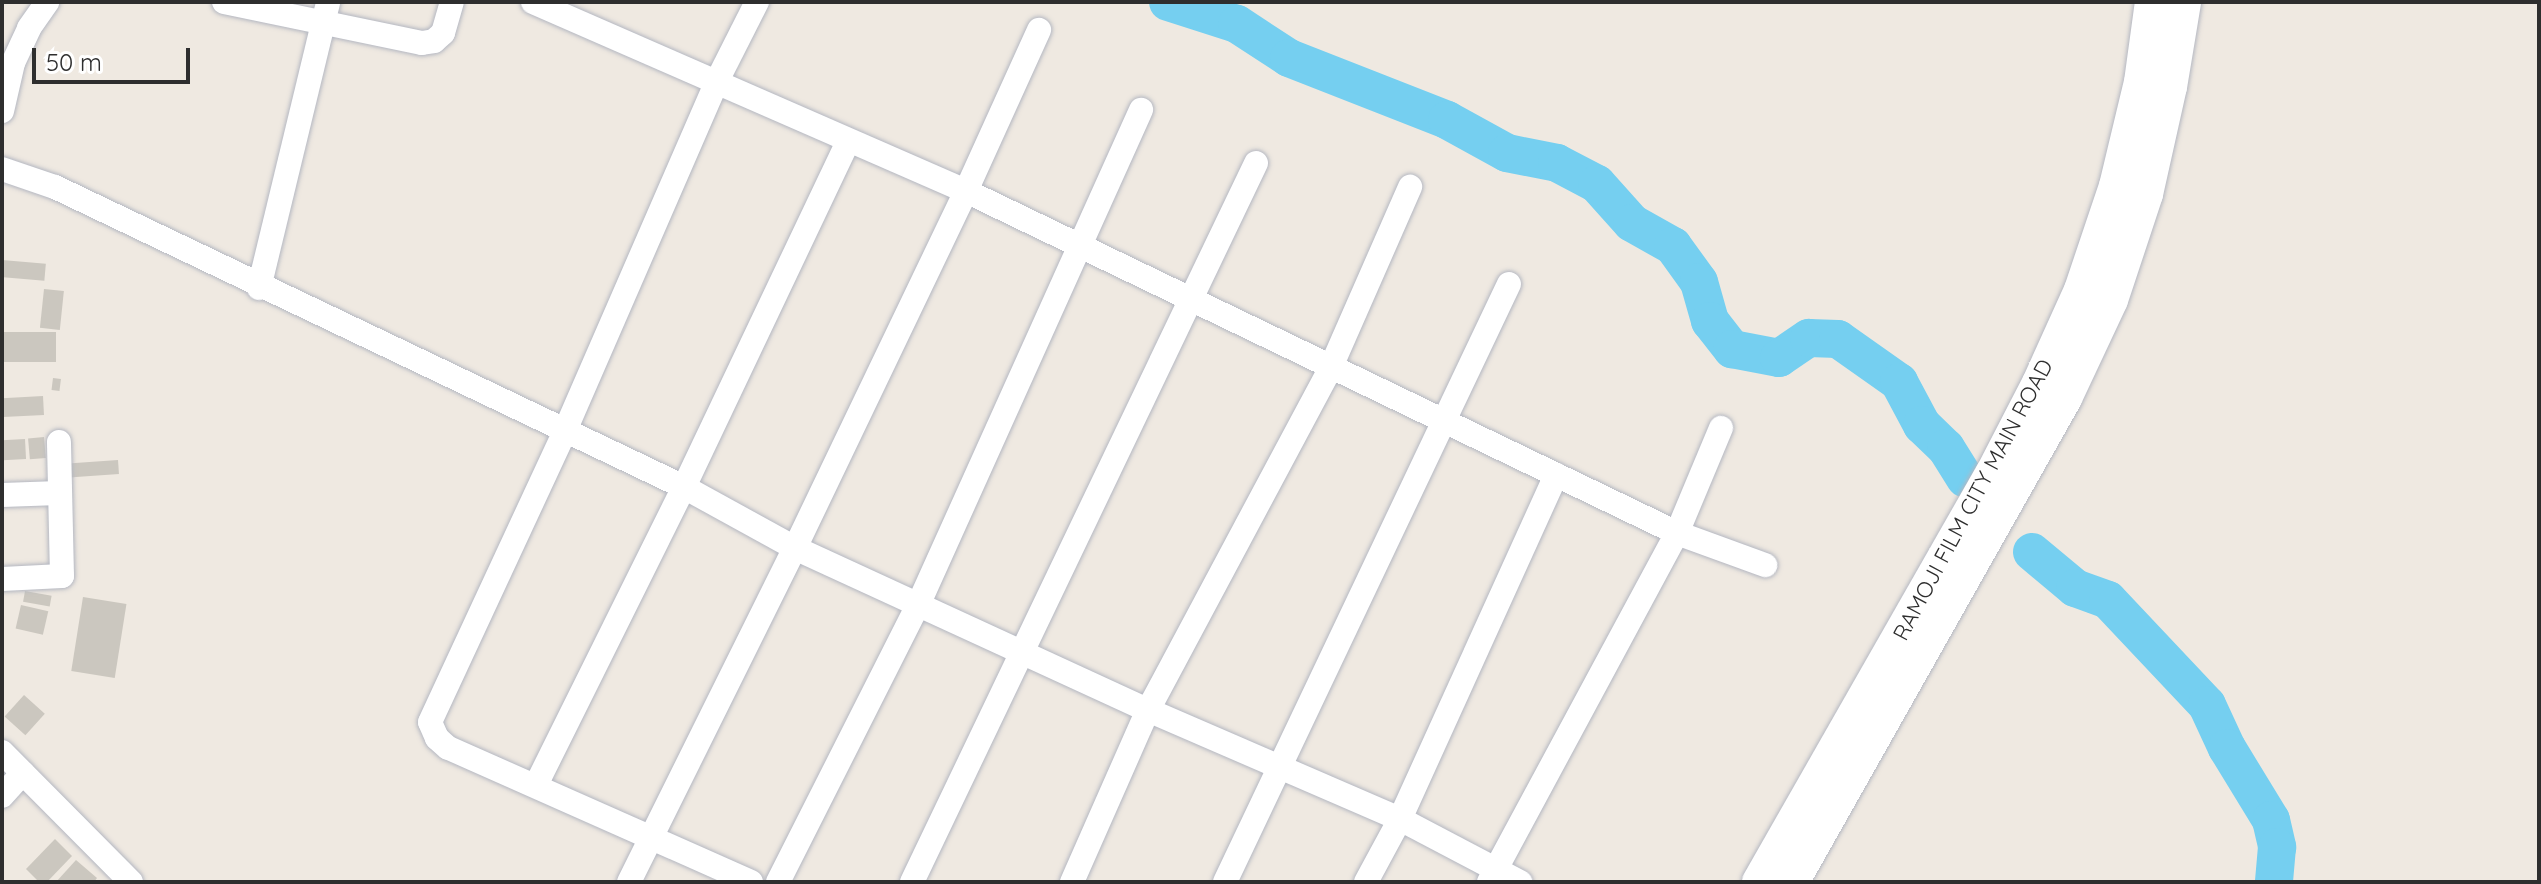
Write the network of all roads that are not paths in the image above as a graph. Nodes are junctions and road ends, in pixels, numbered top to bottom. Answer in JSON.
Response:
{"nodes":[{"id":1,"x":47,"y":2,"type":"edge"},
{"id":2,"x":224,"y":2,"type":"edge"},
{"id":3,"x":452,"y":2,"type":"edge"},
{"id":4,"x":533,"y":2,"type":"edge"},
{"id":5,"x":757,"y":2,"type":"edge"},
{"id":6,"x":2152,"y":2,"type":"edge"},
{"id":7,"x":2184,"y":2,"type":"edge"},
{"id":8,"x":326,"y":13,"type":"edge"},
{"id":9,"x":1039,"y":30,"type":"dead end"},
{"id":10,"x":716,"y":83,"type":"junction"},
{"id":11,"x":1141,"y":110,"type":"dead end"},
{"id":12,"x":2,"y":111,"type":"edge"},
{"id":13,"x":848,"y":142,"type":"junction"},
{"id":14,"x":1256,"y":163,"type":"dead end"},
{"id":15,"x":2,"y":169,"type":"edge"},
{"id":16,"x":1410,"y":187,"type":"dead end"},
{"id":17,"x":966,"y":191,"type":"junction"},
{"id":18,"x":1077,"y":248,"type":"junction"},
{"id":19,"x":1509,"y":284,"type":"dead end"},
{"id":20,"x":259,"y":288,"type":"junction"},
{"id":21,"x":1191,"y":300,"type":"junction"},
{"id":22,"x":1331,"y":367,"type":"junction"},
{"id":23,"x":1445,"y":422,"type":"junction"},
{"id":24,"x":1721,"y":428,"type":"dead end"},
{"id":25,"x":564,"y":433,"type":"junction"},
{"id":26,"x":59,"y":442,"type":"dead end"},
{"id":27,"x":1556,"y":475,"type":"junction"},
{"id":28,"x":684,"y":487,"type":"junction"},
{"id":29,"x":59,"y":493,"type":"junction"},
{"id":30,"x":2,"y":495,"type":"edge"},
{"id":31,"x":1677,"y":533,"type":"junction"},
{"id":32,"x":795,"y":548,"type":"junction"},
{"id":33,"x":1765,"y":565,"type":"dead end"},
{"id":34,"x":2,"y":579,"type":"edge"},
{"id":35,"x":919,"y":603,"type":"junction"},
{"id":36,"x":1025,"y":651,"type":"junction"},
{"id":37,"x":1148,"y":710,"type":"junction"},
{"id":38,"x":2,"y":752,"type":"edge"},
{"id":39,"x":1279,"y":766,"type":"junction"},
{"id":40,"x":23,"y":773,"type":"junction"},
{"id":41,"x":536,"y":785,"type":"junction"},
{"id":42,"x":2,"y":796,"type":"edge"},
{"id":43,"x":1400,"y":819,"type":"junction"},
{"id":44,"x":650,"y":836,"type":"junction"},
{"id":45,"x":1492,"y":876,"type":"edge"},
{"id":46,"x":120,"y":878,"type":"edge"},
{"id":47,"x":629,"y":882,"type":"edge"},
{"id":48,"x":751,"y":882,"type":"edge"},
{"id":49,"x":778,"y":882,"type":"edge"},
{"id":50,"x":912,"y":882,"type":"edge"},
{"id":51,"x":1072,"y":882,"type":"edge"},
{"id":52,"x":1225,"y":882,"type":"edge"},
{"id":53,"x":1366,"y":882,"type":"edge"},
{"id":54,"x":1520,"y":882,"type":"edge"},
{"id":55,"x":1759,"y":882,"type":"edge"},
{"id":56,"x":1792,"y":882,"type":"edge"}],
"edges":[{"from":1,"to":12,"type":"street"},
{"from":2,"to":8,"type":"street"},
{"from":3,"to":8,"type":"street"},
{"from":4,"to":10,"type":"street"},
{"from":5,"to":10,"type":"street"},
{"from":6,"to":55,"type":"street","name":"RAMOJI FILM CITY MAIN ROAD"},
{"from":7,"to":56,"type":"street","name":"RAMOJI FILM CITY MAIN ROAD"},
{"from":8,"to":20,"type":"street"},
{"from":9,"to":17,"type":"street"},
{"from":10,"to":13,"type":"street"},
{"from":10,"to":25,"type":"street"},
{"from":11,"to":18,"type":"street"},
{"from":13,"to":17,"type":"street"},
{"from":13,"to":28,"type":"street"},
{"from":14,"to":21,"type":"street"},
{"from":15,"to":20,"type":"street"},
{"from":16,"to":22,"type":"street"},
{"from":17,"to":18,"type":"street"},
{"from":17,"to":32,"type":"street"},
{"from":18,"to":21,"type":"street"},
{"from":18,"to":35,"type":"street"},
{"from":19,"to":23,"type":"street"},
{"from":20,"to":25,"type":"street"},
{"from":21,"to":22,"type":"street"},
{"from":21,"to":36,"type":"street"},
{"from":22,"to":23,"type":"street"},
{"from":22,"to":37,"type":"street"},
{"from":23,"to":27,"type":"street"},
{"from":23,"to":39,"type":"street"},
{"from":24,"to":31,"type":"street"},
{"from":25,"to":28,"type":"street"},
{"from":25,"to":41,"type":"street"},
{"from":26,"to":29,"type":"street"},
{"from":27,"to":31,"type":"street"},
{"from":27,"to":43,"type":"street"},
{"from":28,"to":32,"type":"street"},
{"from":28,"to":41,"type":"street"},
{"from":29,"to":30,"type":"street"},
{"from":29,"to":34,"type":"street"},
{"from":31,"to":33,"type":"street"},
{"from":31,"to":45,"type":"street"},
{"from":32,"to":35,"type":"street"},
{"from":32,"to":44,"type":"street"},
{"from":35,"to":36,"type":"street"},
{"from":35,"to":49,"type":"street"},
{"from":36,"to":37,"type":"street"},
{"from":36,"to":50,"type":"street"},
{"from":37,"to":39,"type":"street"},
{"from":37,"to":51,"type":"street"},
{"from":38,"to":40,"type":"street"},
{"from":39,"to":43,"type":"street"},
{"from":39,"to":52,"type":"street"},
{"from":40,"to":42,"type":"street"},
{"from":40,"to":46,"type":"street"},
{"from":41,"to":44,"type":"street"},
{"from":43,"to":45,"type":"street"},
{"from":43,"to":53,"type":"street"},
{"from":44,"to":47,"type":"street"},
{"from":44,"to":48,"type":"street"},
{"from":45,"to":54,"type":"street"}]}
